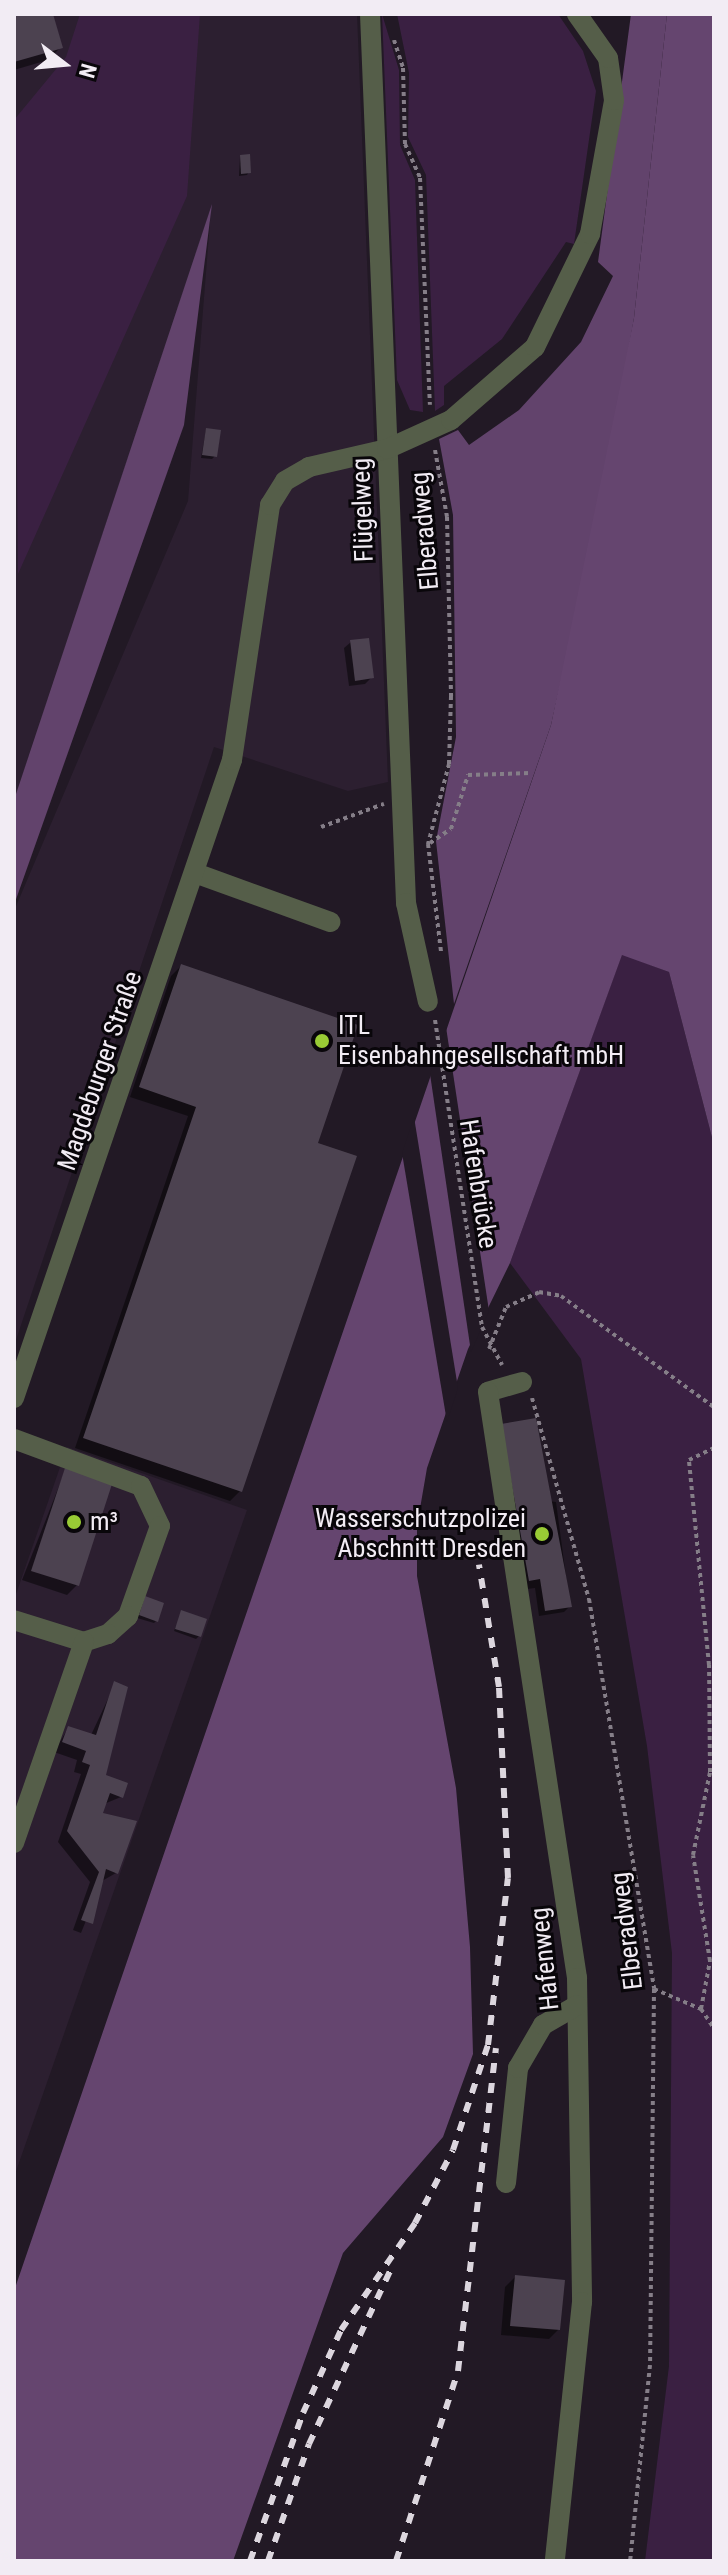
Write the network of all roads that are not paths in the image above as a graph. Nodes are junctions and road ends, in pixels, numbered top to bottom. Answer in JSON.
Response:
{"nodes":[{"id":1,"x":370,"y":14,"type":"edge"},
{"id":2,"x":577,"y":14,"type":"edge"},
{"id":3,"x":387,"y":449,"type":"junction"},
{"id":4,"x":195,"y":873,"type":"junction"},
{"id":5,"x":330,"y":922,"type":"dead end"},
{"id":6,"x":433,"y":1002,"type":"road end"},
{"id":7,"x":522,"y":1382,"type":"road end"},
{"id":8,"x":14,"y":1398,"type":"edge"},
{"id":9,"x":14,"y":1439,"type":"edge"},
{"id":10,"x":14,"y":1620,"type":"edge"},
{"id":11,"x":84,"y":1642,"type":"junction"},
{"id":12,"x":14,"y":1843,"type":"edge"},
{"id":13,"x":577,"y":2005,"type":"junction"},
{"id":14,"x":506,"y":2183,"type":"dead end"},
{"id":15,"x":555,"y":2561,"type":"edge"}],
"edges":[{"from":1,"to":3,"type":"street","name":"Flügelweg"},
{"from":2,"to":3,"type":"street","name":"Magdeburger Straße"},
{"from":3,"to":4,"type":"street","name":"Magdeburger Straße"},
{"from":3,"to":6,"type":"street","name":"Flügelweg"},
{"from":4,"to":5,"type":"street"},
{"from":4,"to":8,"type":"street","name":"Magdeburger Straße"},
{"from":7,"to":13,"type":"street","name":"Hafenweg"},
{"from":9,"to":11,"type":"street"},
{"from":10,"to":11,"type":"street"},
{"from":11,"to":12,"type":"street"},
{"from":13,"to":14,"type":"street"},
{"from":13,"to":15,"type":"street","name":"Hafenweg"}]}
